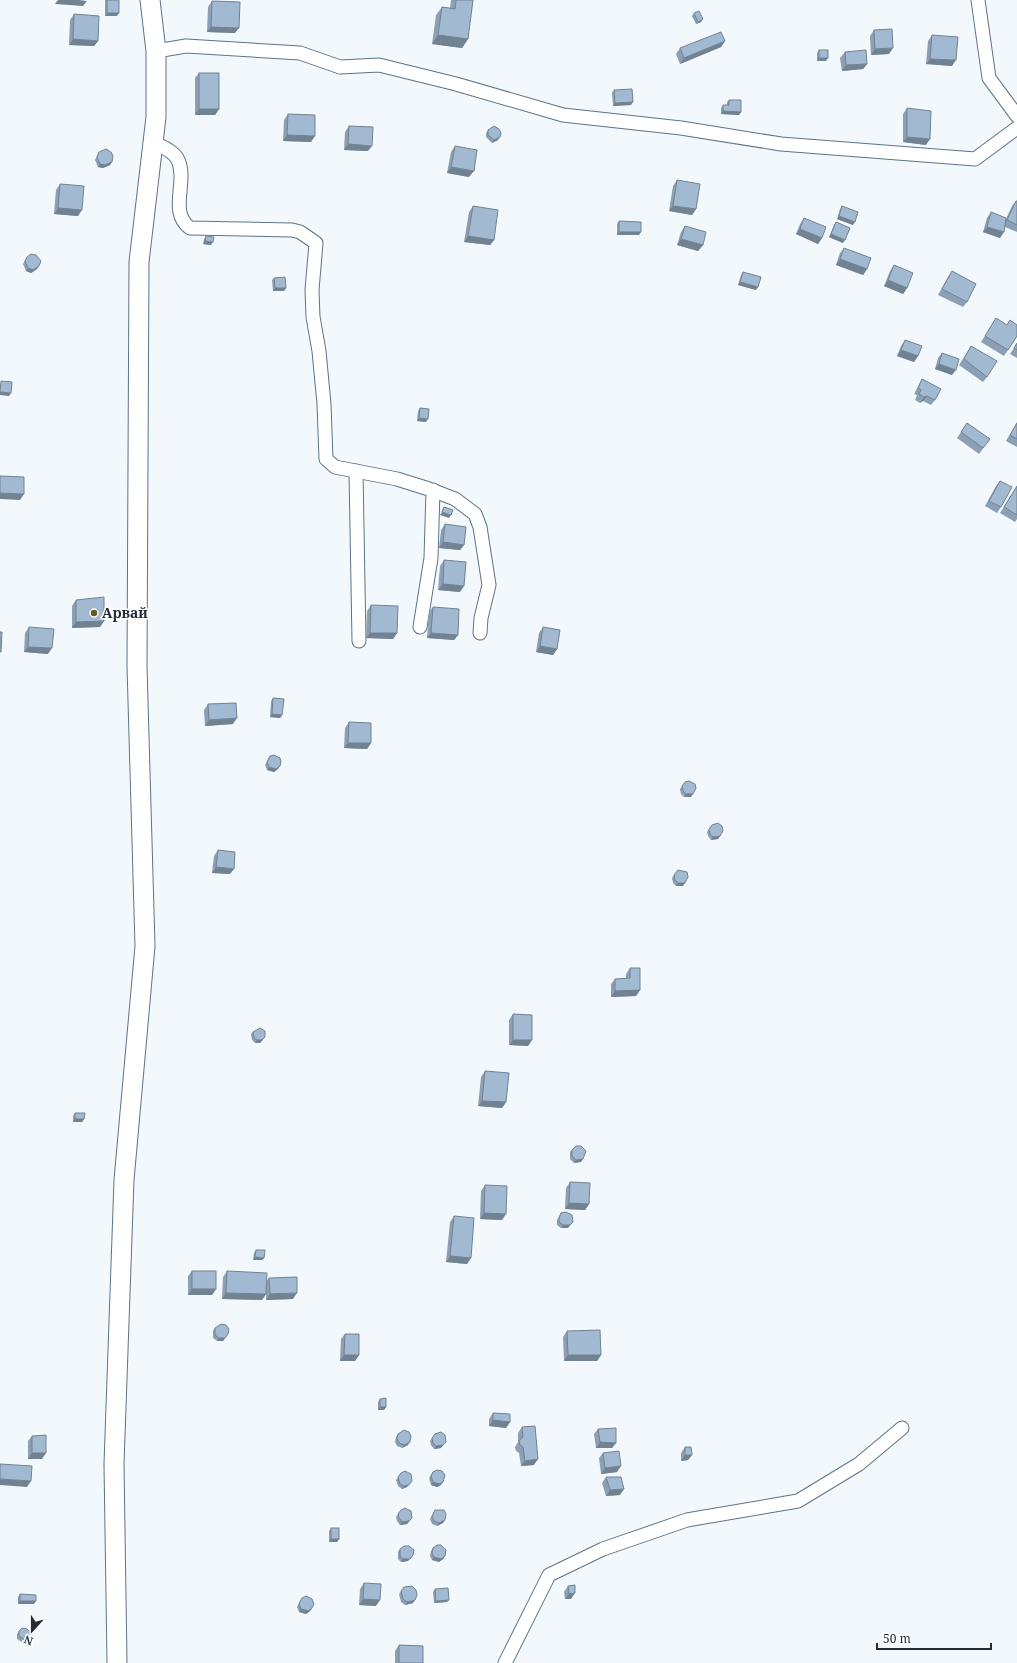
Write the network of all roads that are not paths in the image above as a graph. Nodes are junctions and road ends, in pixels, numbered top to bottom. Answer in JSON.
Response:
{"nodes":[{"id":1,"x":150,"y":0,"type":"edge"},
{"id":2,"x":978,"y":0,"type":"edge"},
{"id":3,"x":156,"y":51,"type":"junction"},
{"id":4,"x":1017,"y":116,"type":"edge"},
{"id":5,"x":1017,"y":128,"type":"edge"},
{"id":6,"x":153,"y":142,"type":"junction"},
{"id":7,"x":356,"y":470,"type":"junction"},
{"id":8,"x":433,"y":490,"type":"junction"},
{"id":9,"x":420,"y":627,"type":"dead end"},
{"id":10,"x":480,"y":634,"type":"dead end"},
{"id":11,"x":359,"y":641,"type":"dead end"},
{"id":12,"x":902,"y":1428,"type":"dead end"},
{"id":13,"x":117,"y":1663,"type":"edge"},
{"id":14,"x":505,"y":1663,"type":"edge"}],
"edges":[{"from":1,"to":3,"type":"main road"},
{"from":2,"to":4,"type":"street"},
{"from":3,"to":5,"type":"street"},
{"from":3,"to":6,"type":"main road"},
{"from":6,"to":7,"type":"street"},
{"from":6,"to":13,"type":"main road"},
{"from":7,"to":8,"type":"street"},
{"from":7,"to":11,"type":"street"},
{"from":8,"to":9,"type":"street"},
{"from":8,"to":10,"type":"street"},
{"from":12,"to":14,"type":"street"}]}
